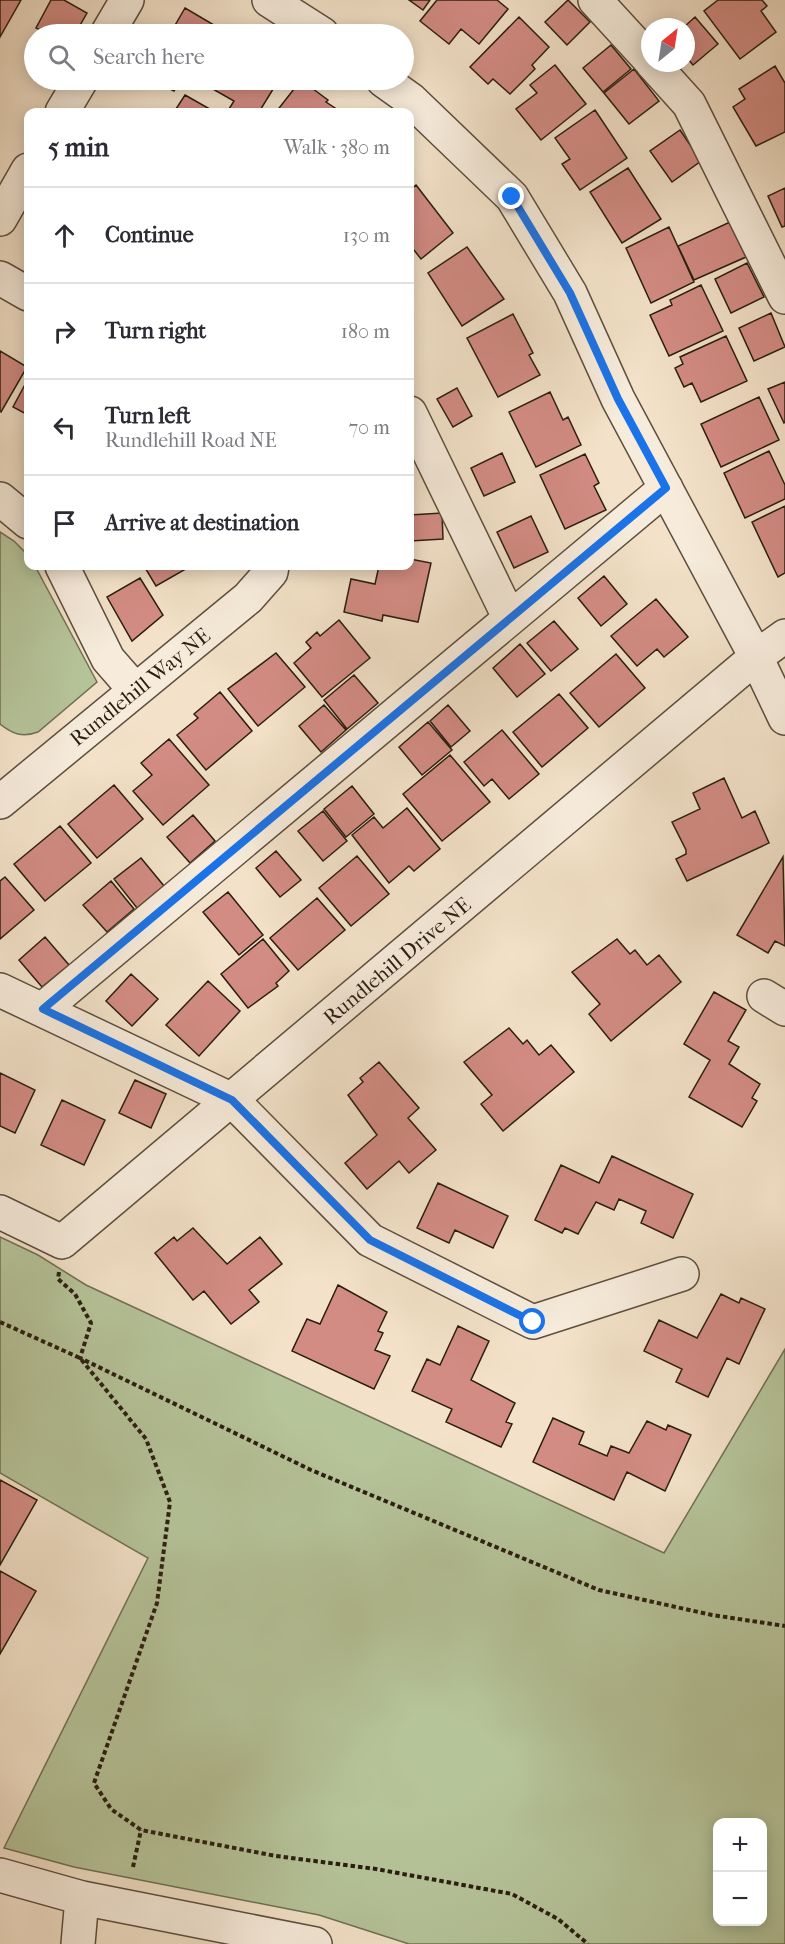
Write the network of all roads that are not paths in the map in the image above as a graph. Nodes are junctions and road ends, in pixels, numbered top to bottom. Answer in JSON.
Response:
{"nodes":[{"id":1,"x":127,"y":0,"type":"edge"},
{"id":2,"x":269,"y":0,"type":"edge"},
{"id":3,"x":595,"y":0,"type":"edge"},
{"id":4,"x":113,"y":24,"type":"edge"},
{"id":5,"x":306,"y":24,"type":"edge"},
{"id":6,"x":641,"y":51,"type":"edge"},
{"id":7,"x":660,"y":72,"type":"edge"},
{"id":8,"x":76,"y":90,"type":"edge"},
{"id":9,"x":397,"y":90,"type":"edge"},
{"id":10,"x":66,"y":108,"type":"edge"},
{"id":11,"x":24,"y":177,"type":"edge"},
{"id":12,"x":0,"y":219,"type":"edge"},
{"id":13,"x":0,"y":278,"type":"edge"},
{"id":14,"x":24,"y":292,"type":"edge"},
{"id":15,"x":785,"y":297,"type":"edge"},
{"id":16,"x":414,"y":421,"type":"edge"},
{"id":17,"x":666,"y":488,"type":"junction"},
{"id":18,"x":0,"y":499,"type":"edge"},
{"id":19,"x":24,"y":519,"type":"edge"},
{"id":20,"x":64,"y":570,"type":"edge"},
{"id":21,"x":272,"y":570,"type":"edge"},
{"id":22,"x":509,"y":617,"type":"junction"},
{"id":23,"x":785,"y":636,"type":"edge"},
{"id":24,"x":756,"y":657,"type":"junction"},
{"id":25,"x":135,"y":690,"type":"junction"},
{"id":26,"x":785,"y":718,"type":"edge"},
{"id":27,"x":0,"y":802,"type":"edge"},
{"id":28,"x":0,"y":990,"type":"edge"},
{"id":29,"x":43,"y":1009,"type":"junction"},
{"id":30,"x":232,"y":1100,"type":"junction"},
{"id":31,"x":0,"y":1212,"type":"edge"},
{"id":32,"x":682,"y":1274,"type":"dead end"},
{"id":33,"x":0,"y":1875,"type":"edge"},
{"id":34,"x":82,"y":1898,"type":"junction"},
{"id":35,"x":78,"y":1944,"type":"edge"},
{"id":36,"x":315,"y":1944,"type":"edge"}],
"edges":[{"from":1,"to":4,"type":"street"},
{"from":2,"to":5,"type":"street"},
{"from":3,"to":6,"type":"street"},
{"from":7,"to":15,"type":"street"},
{"from":8,"to":10,"type":"street"},
{"from":9,"to":17,"type":"street"},
{"from":11,"to":12,"type":"street"},
{"from":13,"to":14,"type":"street"},
{"from":16,"to":22,"type":"street"},
{"from":17,"to":22,"type":"street"},
{"from":17,"to":24,"type":"street"},
{"from":18,"to":19,"type":"street"},
{"from":20,"to":25,"type":"street"},
{"from":21,"to":25,"type":"street","name":"Rundlehill Way NE"},
{"from":22,"to":29,"type":"street"},
{"from":23,"to":24,"type":"street","name":"Rundlehill Drive NE"},
{"from":24,"to":26,"type":"street"},
{"from":24,"to":30,"type":"street","name":"Rundlehill Drive NE"},
{"from":25,"to":27,"type":"street","name":"Rundlehill Way NE"},
{"from":28,"to":29,"type":"street"},
{"from":29,"to":30,"type":"street"},
{"from":30,"to":31,"type":"street","name":"Rundlehill Drive NE"},
{"from":30,"to":32,"type":"street"},
{"from":33,"to":34,"type":"street"},
{"from":34,"to":35,"type":"street"},
{"from":34,"to":36,"type":"street"}]}
